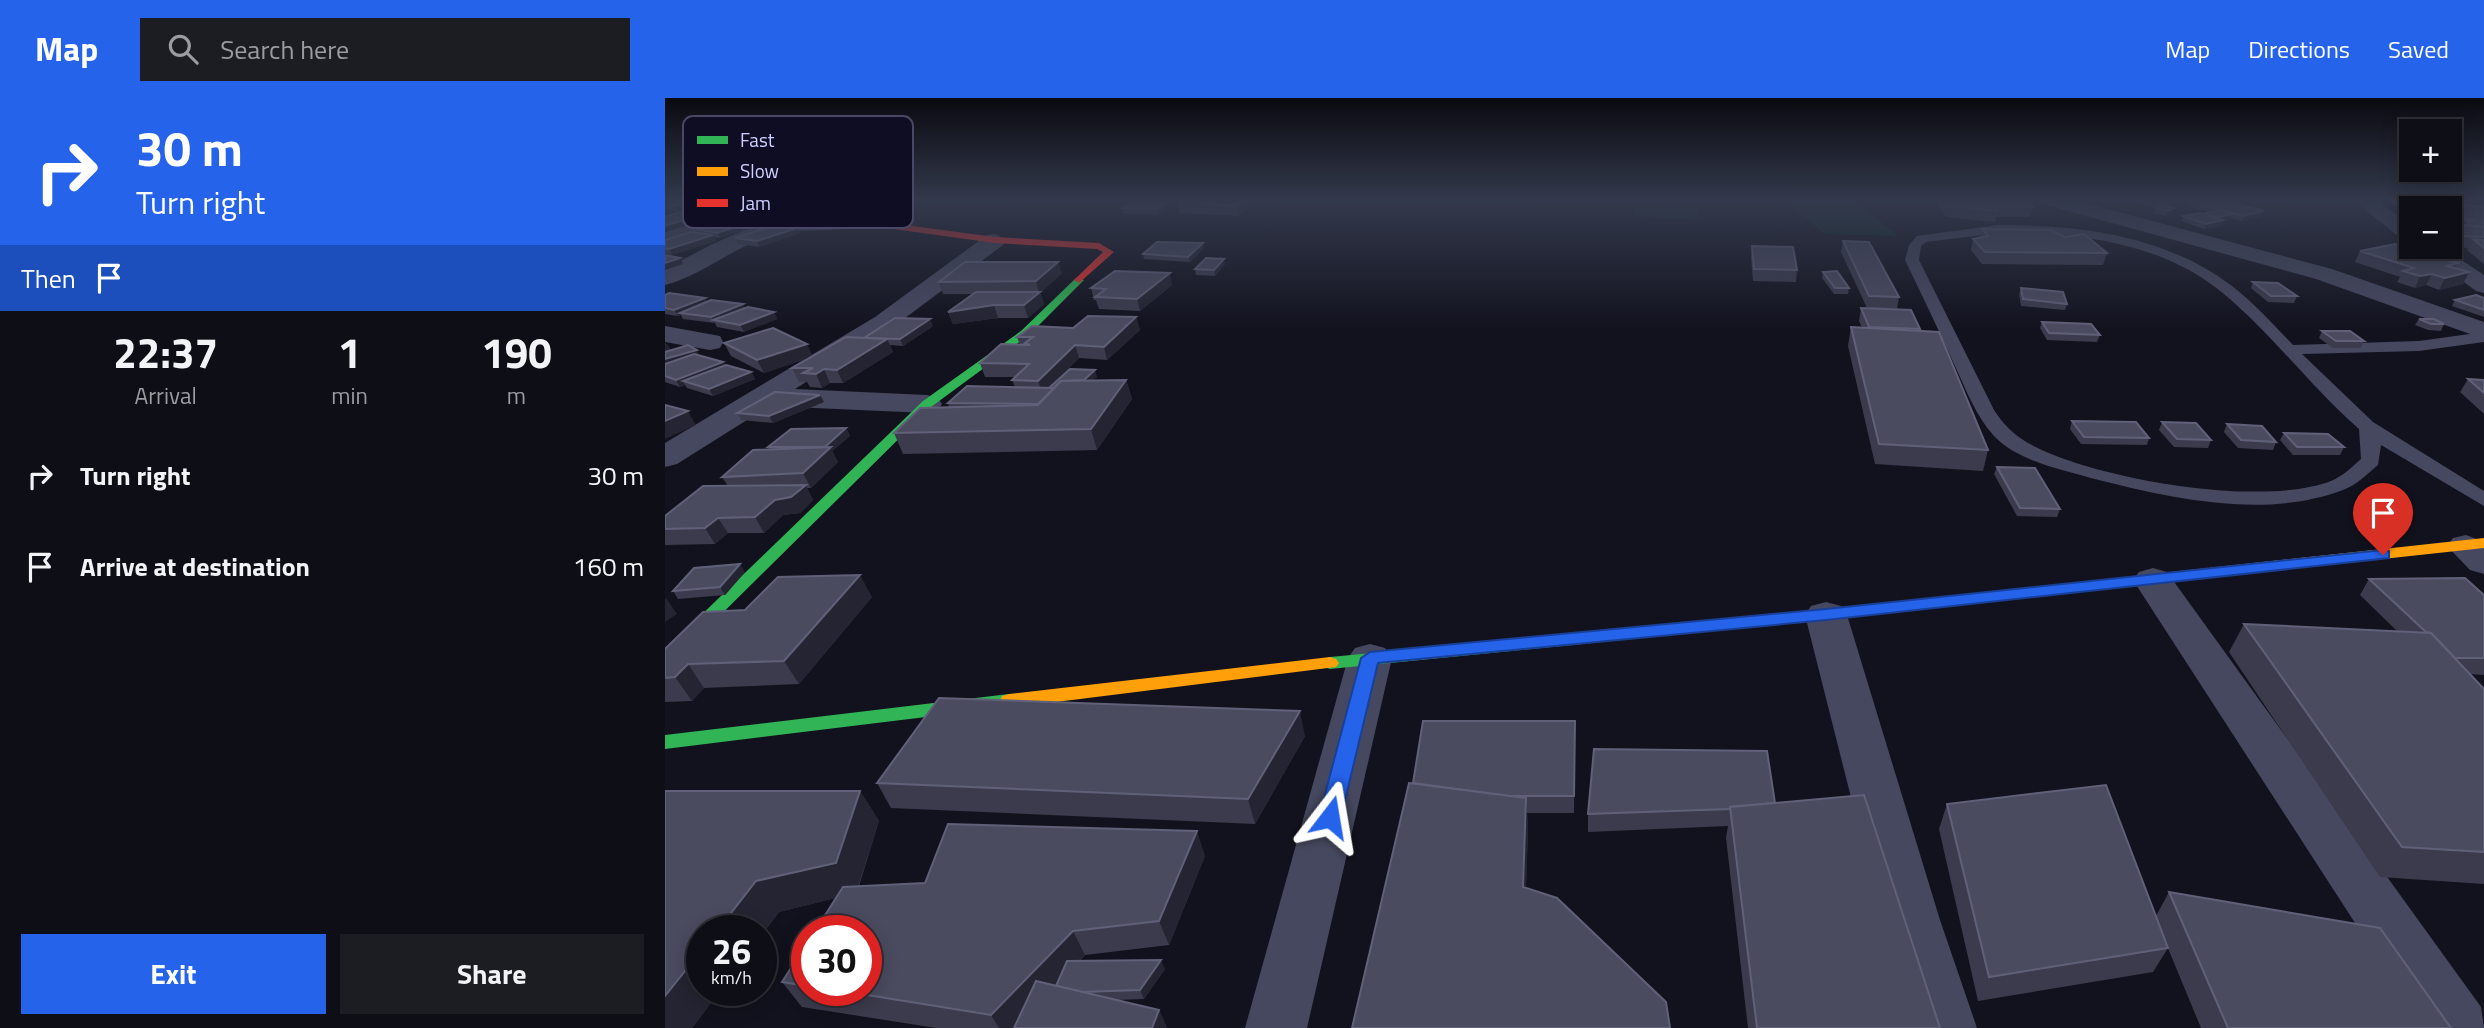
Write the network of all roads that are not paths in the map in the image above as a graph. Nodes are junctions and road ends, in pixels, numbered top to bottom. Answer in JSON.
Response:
{"nodes":[{"id":1,"x":732,"y":243,"type":"edge"},
{"id":2,"x":990,"y":243,"type":"edge"},
{"id":3,"x":1054,"y":243,"type":"edge"},
{"id":4,"x":1919,"y":243,"type":"edge"},
{"id":5,"x":2134,"y":243,"type":"edge"},
{"id":6,"x":2210,"y":243,"type":"edge"},
{"id":7,"x":2445,"y":259,"type":"edge"},
{"id":8,"x":665,"y":278,"type":"edge"},
{"id":9,"x":2484,"y":286,"type":"edge"},
{"id":10,"x":2484,"y":331,"type":"edge"},
{"id":11,"x":665,"y":334,"type":"edge"},
{"id":12,"x":2484,"y":337,"type":"edge"},
{"id":13,"x":710,"y":342,"type":"dead end"},
{"id":14,"x":2290,"y":350,"type":"junction"},
{"id":15,"x":765,"y":397,"type":"junction"},
{"id":16,"x":927,"y":404,"type":"junction"},
{"id":17,"x":2368,"y":426,"type":"junction"},
{"id":18,"x":665,"y":457,"type":"edge"},
{"id":19,"x":2484,"y":500,"type":"edge"},
{"id":20,"x":2478,"y":550,"type":"edge"},
{"id":21,"x":2153,"y":580,"type":"junction"},
{"id":22,"x":1826,"y":615,"type":"junction"},
{"id":23,"x":1370,"y":658,"type":"junction"},
{"id":24,"x":665,"y":660,"type":"edge"},
{"id":25,"x":665,"y":741,"type":"edge"},
{"id":26,"x":1276,"y":1028,"type":"edge"},
{"id":27,"x":1945,"y":1028,"type":"edge"},
{"id":28,"x":2459,"y":1028,"type":"edge"}],
"edges":[{"from":1,"to":8,"type":"street"},
{"from":2,"to":15,"type":"street"},
{"from":3,"to":16,"type":"main road"},
{"from":4,"to":17,"type":"lane"},
{"from":5,"to":14,"type":"lane"},
{"from":6,"to":10,"type":"street"},
{"from":7,"to":9,"type":"street"},
{"from":11,"to":13,"type":"street"},
{"from":12,"to":14,"type":"lane"},
{"from":14,"to":17,"type":"lane"},
{"from":15,"to":16,"type":"street"},
{"from":15,"to":18,"type":"street"},
{"from":16,"to":24,"type":"main road"},
{"from":17,"to":19,"type":"lane"},
{"from":20,"to":21,"type":"main road"},
{"from":21,"to":22,"type":"main road"},
{"from":21,"to":28,"type":"street"},
{"from":22,"to":23,"type":"main road"},
{"from":22,"to":27,"type":"street"},
{"from":23,"to":25,"type":"main road"},
{"from":23,"to":26,"type":"street"}]}
